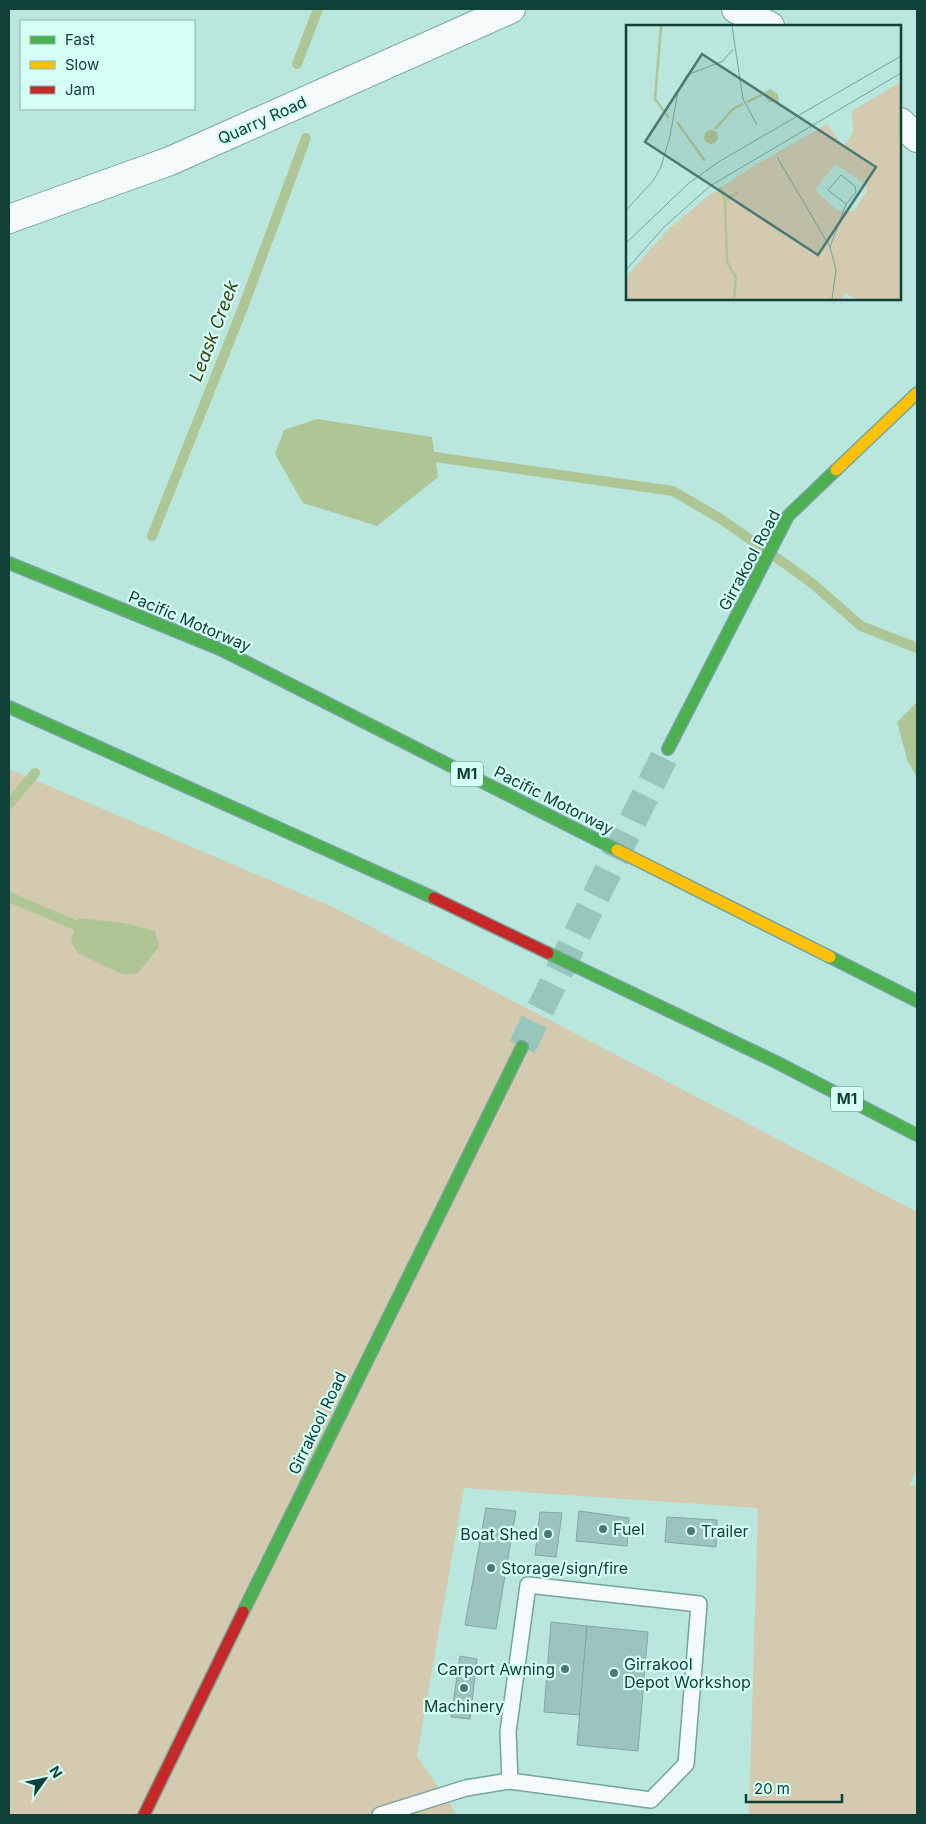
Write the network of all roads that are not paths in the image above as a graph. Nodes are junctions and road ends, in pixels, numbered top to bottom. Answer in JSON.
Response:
{"nodes":[{"id":1,"x":511,"y":9,"type":"edge"},
{"id":2,"x":736,"y":9,"type":"edge"},
{"id":3,"x":768,"y":25,"type":"edge"},
{"id":4,"x":901,"y":123,"type":"edge"},
{"id":5,"x":917,"y":138,"type":"edge"},
{"id":6,"x":9,"y":219,"type":"edge"},
{"id":7,"x":917,"y":393,"type":"edge"},
{"id":8,"x":9,"y":563,"type":"edge"},
{"id":9,"x":9,"y":706,"type":"edge"},
{"id":10,"x":668,"y":749,"type":"tunnel mouth"},
{"id":11,"x":917,"y":1000,"type":"edge"},
{"id":12,"x":522,"y":1047,"type":"tunnel mouth"},
{"id":13,"x":917,"y":1135,"type":"edge"},
{"id":14,"x":510,"y":1781,"type":"junction"},
{"id":15,"x":144,"y":1815,"type":"edge"},
{"id":16,"x":380,"y":1815,"type":"edge"}],
"edges":[{"from":1,"to":6,"type":"street","name":"Quarry Road"},
{"from":2,"to":3,"type":"street"},
{"from":4,"to":5,"type":"street"},
{"from":7,"to":10,"type":"main road","name":"Girrakool Road"},
{"from":8,"to":11,"type":"main road","name":"Pacific Motorway","number":"M1"},
{"from":9,"to":13,"type":"main road","number":"M1"},
{"from":12,"to":15,"type":"main road","name":"Girrakool Road"},
{"from":14,"to":14,"type":"lane"},
{"from":14,"to":16,"type":"lane"}]}
